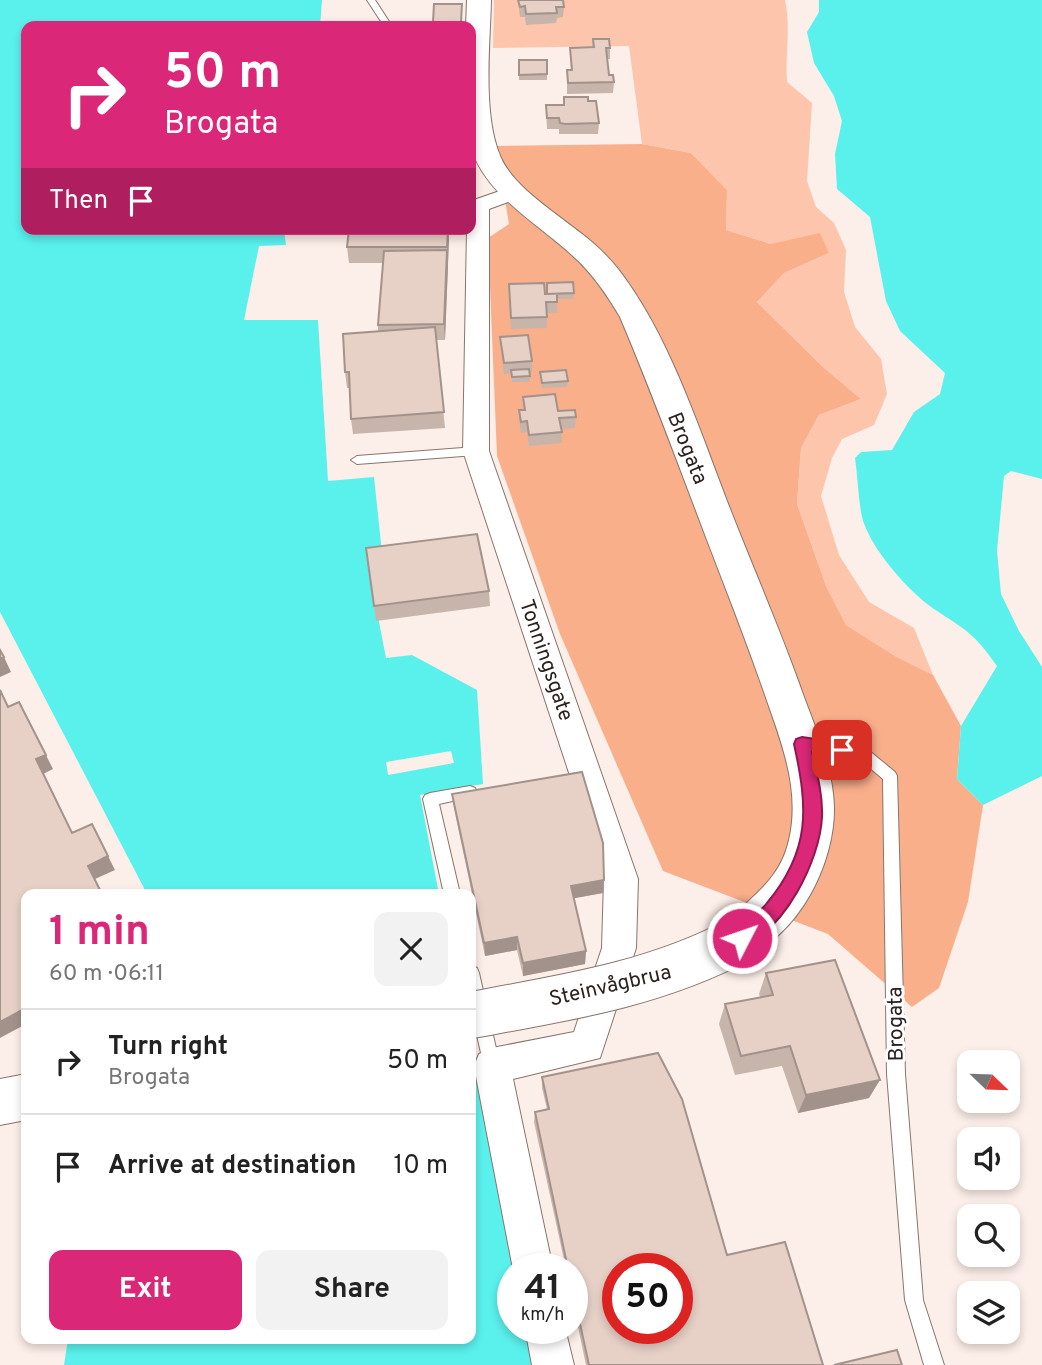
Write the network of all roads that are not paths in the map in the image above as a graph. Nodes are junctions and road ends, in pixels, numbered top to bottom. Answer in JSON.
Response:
{"nodes":[{"id":1,"x":371,"y":0,"type":"edge"},
{"id":2,"x":479,"y":0,"type":"edge"},
{"id":3,"x":385,"y":21,"type":"edge"},
{"id":4,"x":476,"y":29,"type":"edge"},
{"id":5,"x":476,"y":52,"type":"edge"},
{"id":6,"x":514,"y":192,"type":"junction"},
{"id":7,"x":476,"y":205,"type":"edge"},
{"id":8,"x":474,"y":235,"type":"edge"},
{"id":9,"x":476,"y":452,"type":"junction"},
{"id":10,"x":357,"y":460,"type":"dead end"},
{"id":11,"x":802,"y":744,"type":"junction"},
{"id":12,"x":479,"y":791,"type":"edge"},
{"id":13,"x":452,"y":889,"type":"edge"},
{"id":14,"x":742,"y":938,"type":"joint"},
{"id":15,"x":476,"y":995,"type":"edge"},
{"id":16,"x":476,"y":1014,"type":"edge"},
{"id":17,"x":492,"y":1066,"type":"junction"},
{"id":18,"x":21,"y":1098,"type":"edge"},
{"id":19,"x":0,"y":1102,"type":"edge"},
{"id":20,"x":530,"y":1253,"type":"edge"},
{"id":21,"x":548,"y":1344,"type":"edge"},
{"id":22,"x":553,"y":1365,"type":"edge"},
{"id":23,"x":934,"y":1365,"type":"edge"}],
"edges":[{"from":1,"to":3,"type":"lane"},
{"from":2,"to":4,"type":"main road"},
{"from":5,"to":6,"type":"main road"},
{"from":6,"to":7,"type":"street","name":"Tonningsgate"},
{"from":6,"to":11,"type":"main road","name":"Brogata"},
{"from":8,"to":9,"type":"street","name":"Tonningsgate"},
{"from":9,"to":10,"type":"lane"},
{"from":9,"to":17,"type":"street","name":"Tonningsgate"},
{"from":11,"to":14,"type":"main road","name":"Brogata"},
{"from":11,"to":23,"type":"lane","name":"Brogata"},
{"from":12,"to":13,"type":"lane"},
{"from":14,"to":16,"type":"main road","name":"Steinvågbrua","bridge":true},
{"from":15,"to":17,"type":"lane"},
{"from":17,"to":20,"type":"street"},
{"from":18,"to":19,"type":"main road"},
{"from":21,"to":22,"type":"street"}]}
